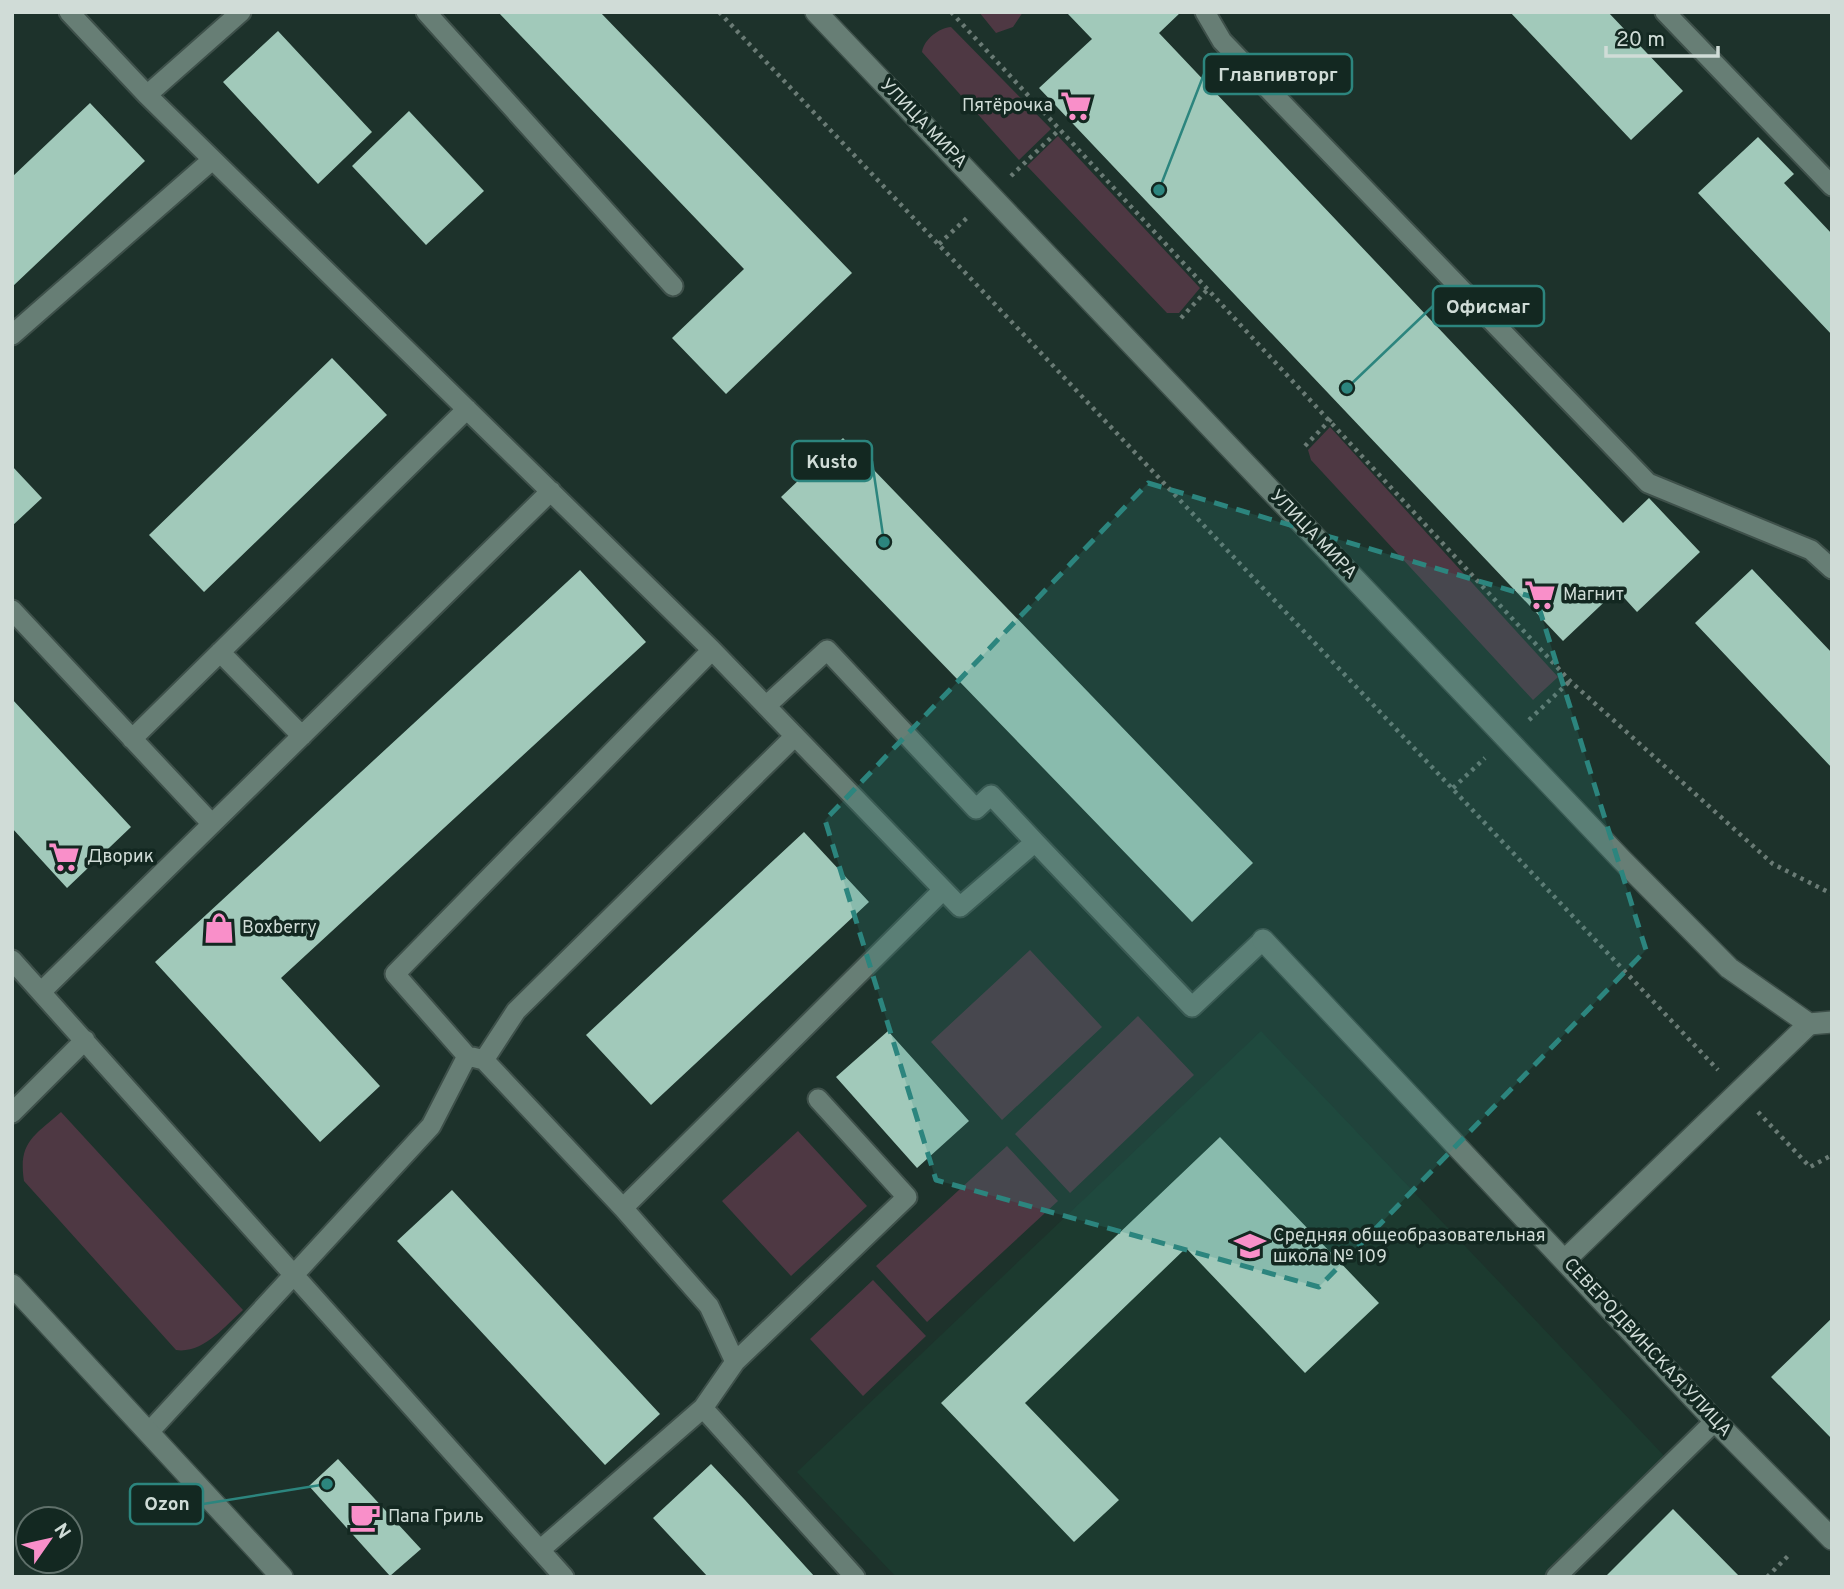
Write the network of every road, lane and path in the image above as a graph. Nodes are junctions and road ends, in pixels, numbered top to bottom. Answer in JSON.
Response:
{"nodes":[{"id":1,"x":69,"y":12,"type":"edge"},
{"id":2,"x":241,"y":12,"type":"edge"},
{"id":3,"x":426,"y":12,"type":"edge"},
{"id":4,"x":719,"y":12,"type":"edge"},
{"id":5,"x":816,"y":12,"type":"edge"},
{"id":6,"x":951,"y":12,"type":"edge"},
{"id":7,"x":1205,"y":12,"type":"edge"},
{"id":8,"x":1665,"y":12,"type":"edge"},
{"id":9,"x":147,"y":95,"type":"junction"},
{"id":10,"x":212,"y":160,"type":"junction"},
{"id":11,"x":1832,"y":186,"type":"edge"},
{"id":12,"x":673,"y":286,"type":"dead end"},
{"id":13,"x":1208,"y":289,"type":"junction"},
{"id":14,"x":1181,"y":318,"type":"dead end"},
{"id":15,"x":12,"y":335,"type":"edge"},
{"id":16,"x":467,"y":409,"type":"junction"},
{"id":17,"x":1331,"y":419,"type":"junction"},
{"id":18,"x":1305,"y":446,"type":"dead end"},
{"id":19,"x":551,"y":491,"type":"junction"},
{"id":20,"x":1832,"y":569,"type":"edge"},
{"id":21,"x":12,"y":610,"type":"edge"},
{"id":22,"x":712,"y":650,"type":"junction"},
{"id":23,"x":220,"y":652,"type":"junction"},
{"id":24,"x":766,"y":706,"type":"junction"},
{"id":25,"x":302,"y":736,"type":"junction"},
{"id":26,"x":795,"y":736,"type":"junction"},
{"id":27,"x":132,"y":739,"type":"junction"},
{"id":28,"x":212,"y":824,"type":"junction"},
{"id":29,"x":1035,"y":842,"type":"junction"},
{"id":30,"x":943,"y":890,"type":"junction"},
{"id":31,"x":1832,"y":894,"type":"edge"},
{"id":32,"x":1263,"y":940,"type":"joint"},
{"id":33,"x":12,"y":960,"type":"edge"},
{"id":34,"x":41,"y":992,"type":"junction"},
{"id":35,"x":1832,"y":1022,"type":"edge"},
{"id":36,"x":1809,"y":1024,"type":"junction"},
{"id":37,"x":85,"y":1040,"type":"junction"},
{"id":38,"x":476,"y":1058,"type":"junction"},
{"id":39,"x":1739,"y":1092,"type":"junction"},
{"id":40,"x":818,"y":1099,"type":"dead end"},
{"id":41,"x":12,"y":1113,"type":"edge"},
{"id":42,"x":1832,"y":1155,"type":"edge"},
{"id":43,"x":623,"y":1208,"type":"junction"},
{"id":44,"x":1565,"y":1260,"type":"junction"},
{"id":45,"x":295,"y":1276,"type":"junction"},
{"id":46,"x":12,"y":1285,"type":"edge"},
{"id":47,"x":735,"y":1362,"type":"junction"},
{"id":48,"x":703,"y":1408,"type":"junction"},
{"id":49,"x":1715,"y":1422,"type":"junction"},
{"id":50,"x":149,"y":1432,"type":"junction"},
{"id":51,"x":1832,"y":1539,"type":"edge"},
{"id":52,"x":540,"y":1550,"type":"junction"},
{"id":53,"x":1791,"y":1553,"type":"dead end"},
{"id":54,"x":282,"y":1577,"type":"edge"},
{"id":55,"x":564,"y":1577,"type":"edge"},
{"id":56,"x":855,"y":1577,"type":"edge"},
{"id":57,"x":1556,"y":1577,"type":"edge"},
{"id":58,"x":1767,"y":1577,"type":"edge"}],
"edges":[{"from":1,"to":9,"type":"lane"},
{"from":2,"to":9,"type":"lane"},
{"from":3,"to":12,"type":"lane"},
{"from":4,"to":39,"type":"path"},
{"from":5,"to":36,"type":"main road","name":"УЛИЦА МИРА"},
{"from":6,"to":13,"type":"path"},
{"from":7,"to":20,"type":"lane"},
{"from":8,"to":11,"type":"lane"},
{"from":9,"to":10,"type":"lane"},
{"from":10,"to":15,"type":"lane"},
{"from":10,"to":16,"type":"lane"},
{"from":13,"to":14,"type":"path"},
{"from":13,"to":17,"type":"path"},
{"from":16,"to":19,"type":"lane"},
{"from":16,"to":23,"type":"lane"},
{"from":17,"to":18,"type":"path"},
{"from":17,"to":31,"type":"path"},
{"from":19,"to":22,"type":"lane"},
{"from":19,"to":25,"type":"lane"},
{"from":21,"to":27,"type":"lane"},
{"from":22,"to":24,"type":"lane"},
{"from":22,"to":38,"type":"lane"},
{"from":23,"to":25,"type":"lane"},
{"from":23,"to":27,"type":"lane"},
{"from":24,"to":26,"type":"lane"},
{"from":24,"to":29,"type":"lane"},
{"from":25,"to":28,"type":"lane"},
{"from":26,"to":30,"type":"lane"},
{"from":26,"to":38,"type":"lane"},
{"from":27,"to":28,"type":"lane"},
{"from":28,"to":34,"type":"lane"},
{"from":29,"to":30,"type":"lane"},
{"from":29,"to":32,"type":"lane"},
{"from":30,"to":43,"type":"lane"},
{"from":32,"to":44,"type":"main road","name":"СЕВЕРОДВИНСКАЯ УЛИЦА"},
{"from":33,"to":34,"type":"lane"},
{"from":34,"to":37,"type":"lane"},
{"from":35,"to":36,"type":"main road"},
{"from":36,"to":39,"type":"main road"},
{"from":37,"to":41,"type":"lane"},
{"from":37,"to":45,"type":"lane"},
{"from":38,"to":43,"type":"lane"},
{"from":38,"to":45,"type":"lane"},
{"from":39,"to":42,"type":"path"},
{"from":39,"to":44,"type":"main road"},
{"from":40,"to":47,"type":"lane"},
{"from":43,"to":47,"type":"lane"},
{"from":44,"to":49,"type":"main road","name":"СЕВЕРОДВИНСКАЯ УЛИЦА"},
{"from":45,"to":50,"type":"lane"},
{"from":45,"to":52,"type":"lane"},
{"from":46,"to":50,"type":"main road"},
{"from":47,"to":48,"type":"lane"},
{"from":48,"to":52,"type":"lane"},
{"from":48,"to":56,"type":"lane"},
{"from":49,"to":51,"type":"main road","name":"СЕВЕРОДВИНСКАЯ УЛИЦА"},
{"from":49,"to":57,"type":"lane"},
{"from":50,"to":54,"type":"main road"},
{"from":52,"to":55,"type":"lane"},
{"from":53,"to":58,"type":"path"}]}
